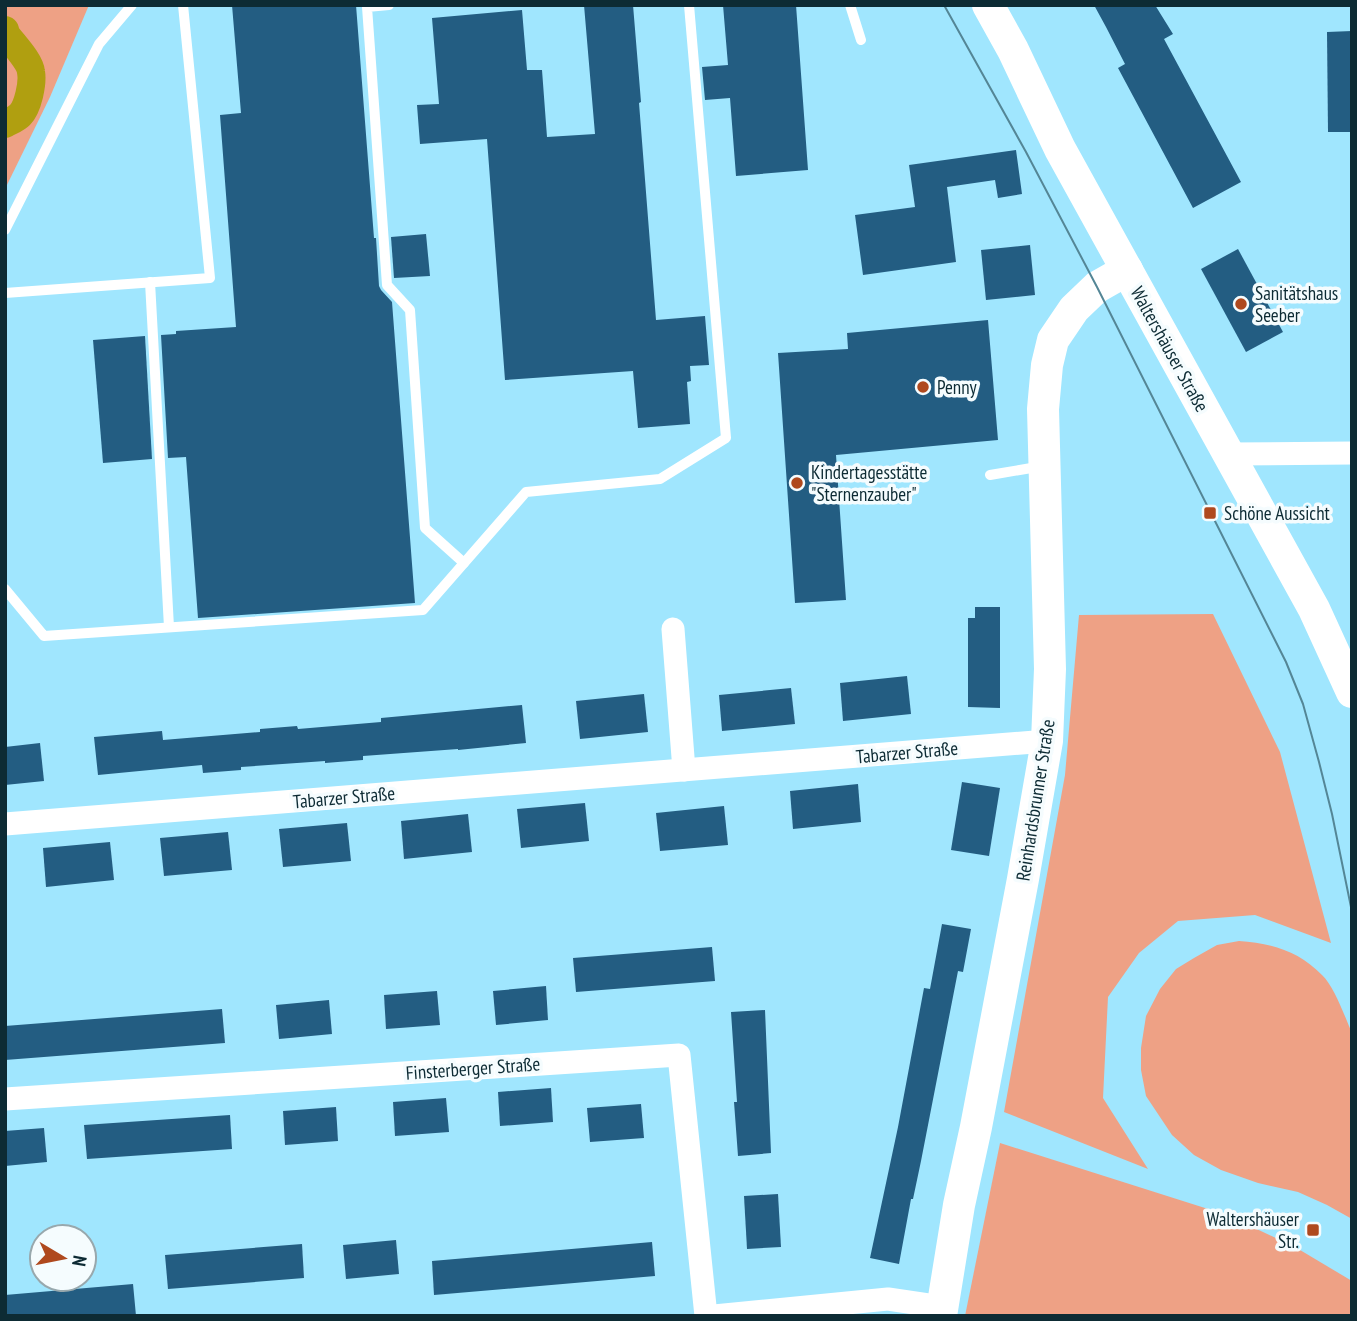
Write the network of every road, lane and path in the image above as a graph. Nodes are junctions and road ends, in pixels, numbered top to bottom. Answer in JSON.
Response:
{"nodes":[{"id":1,"x":132,"y":5,"type":"edge"},
{"id":2,"x":183,"y":5,"type":"edge"},
{"id":3,"x":389,"y":5,"type":"edge"},
{"id":4,"x":689,"y":5,"type":"edge"},
{"id":5,"x":850,"y":5,"type":"edge"},
{"id":6,"x":988,"y":5,"type":"edge"},
{"id":7,"x":860,"y":40,"type":"dead end"},
{"id":8,"x":5,"y":230,"type":"edge"},
{"id":9,"x":1127,"y":270,"type":"junction"},
{"id":10,"x":150,"y":282,"type":"junction"},
{"id":11,"x":5,"y":293,"type":"edge"},
{"id":12,"x":1352,"y":453,"type":"edge"},
{"id":13,"x":1227,"y":454,"type":"junction"},
{"id":14,"x":1044,"y":466,"type":"junction"},
{"id":15,"x":990,"y":475,"type":"dead end"},
{"id":16,"x":464,"y":563,"type":"junction"},
{"id":17,"x":5,"y":589,"type":"edge"},
{"id":18,"x":169,"y":627,"type":"junction"},
{"id":19,"x":673,"y":629,"type":"dead end"},
{"id":20,"x":1352,"y":692,"type":"edge"},
{"id":21,"x":1047,"y":741,"type":"junction"},
{"id":22,"x":684,"y":770,"type":"junction"},
{"id":23,"x":5,"y":824,"type":"edge"},
{"id":24,"x":5,"y":1099,"type":"edge"},
{"id":25,"x":942,"y":1312,"type":"edge"},
{"id":26,"x":706,"y":1316,"type":"edge"},
{"id":27,"x":713,"y":1316,"type":"edge"}],
"edges":[{"from":1,"to":8,"type":"lane"},
{"from":2,"to":10,"type":"lane"},
{"from":3,"to":16,"type":"lane"},
{"from":4,"to":16,"type":"lane"},
{"from":5,"to":7,"type":"lane"},
{"from":6,"to":9,"type":"street","name":"Waltershäuser Straße"},
{"from":9,"to":13,"type":"street","name":"Waltershäuser Straße"},
{"from":9,"to":14,"type":"street","name":"Reinhardsbrunner Straße"},
{"from":10,"to":11,"type":"lane"},
{"from":10,"to":18,"type":"lane"},
{"from":12,"to":13,"type":"street"},
{"from":13,"to":20,"type":"street","name":"Waltershäuser Straße"},
{"from":14,"to":15,"type":"lane"},
{"from":14,"to":21,"type":"street","name":"Reinhardsbrunner Straße"},
{"from":16,"to":18,"type":"lane"},
{"from":17,"to":18,"type":"lane"},
{"from":19,"to":22,"type":"street"},
{"from":21,"to":22,"type":"street","name":"Tabarzer Straße"},
{"from":21,"to":25,"type":"street","name":"Reinhardsbrunner Straße"},
{"from":22,"to":23,"type":"street","name":"Tabarzer Straße"},
{"from":24,"to":26,"type":"street","name":"Finsterberger Straße"},
{"from":25,"to":27,"type":"street"}]}
